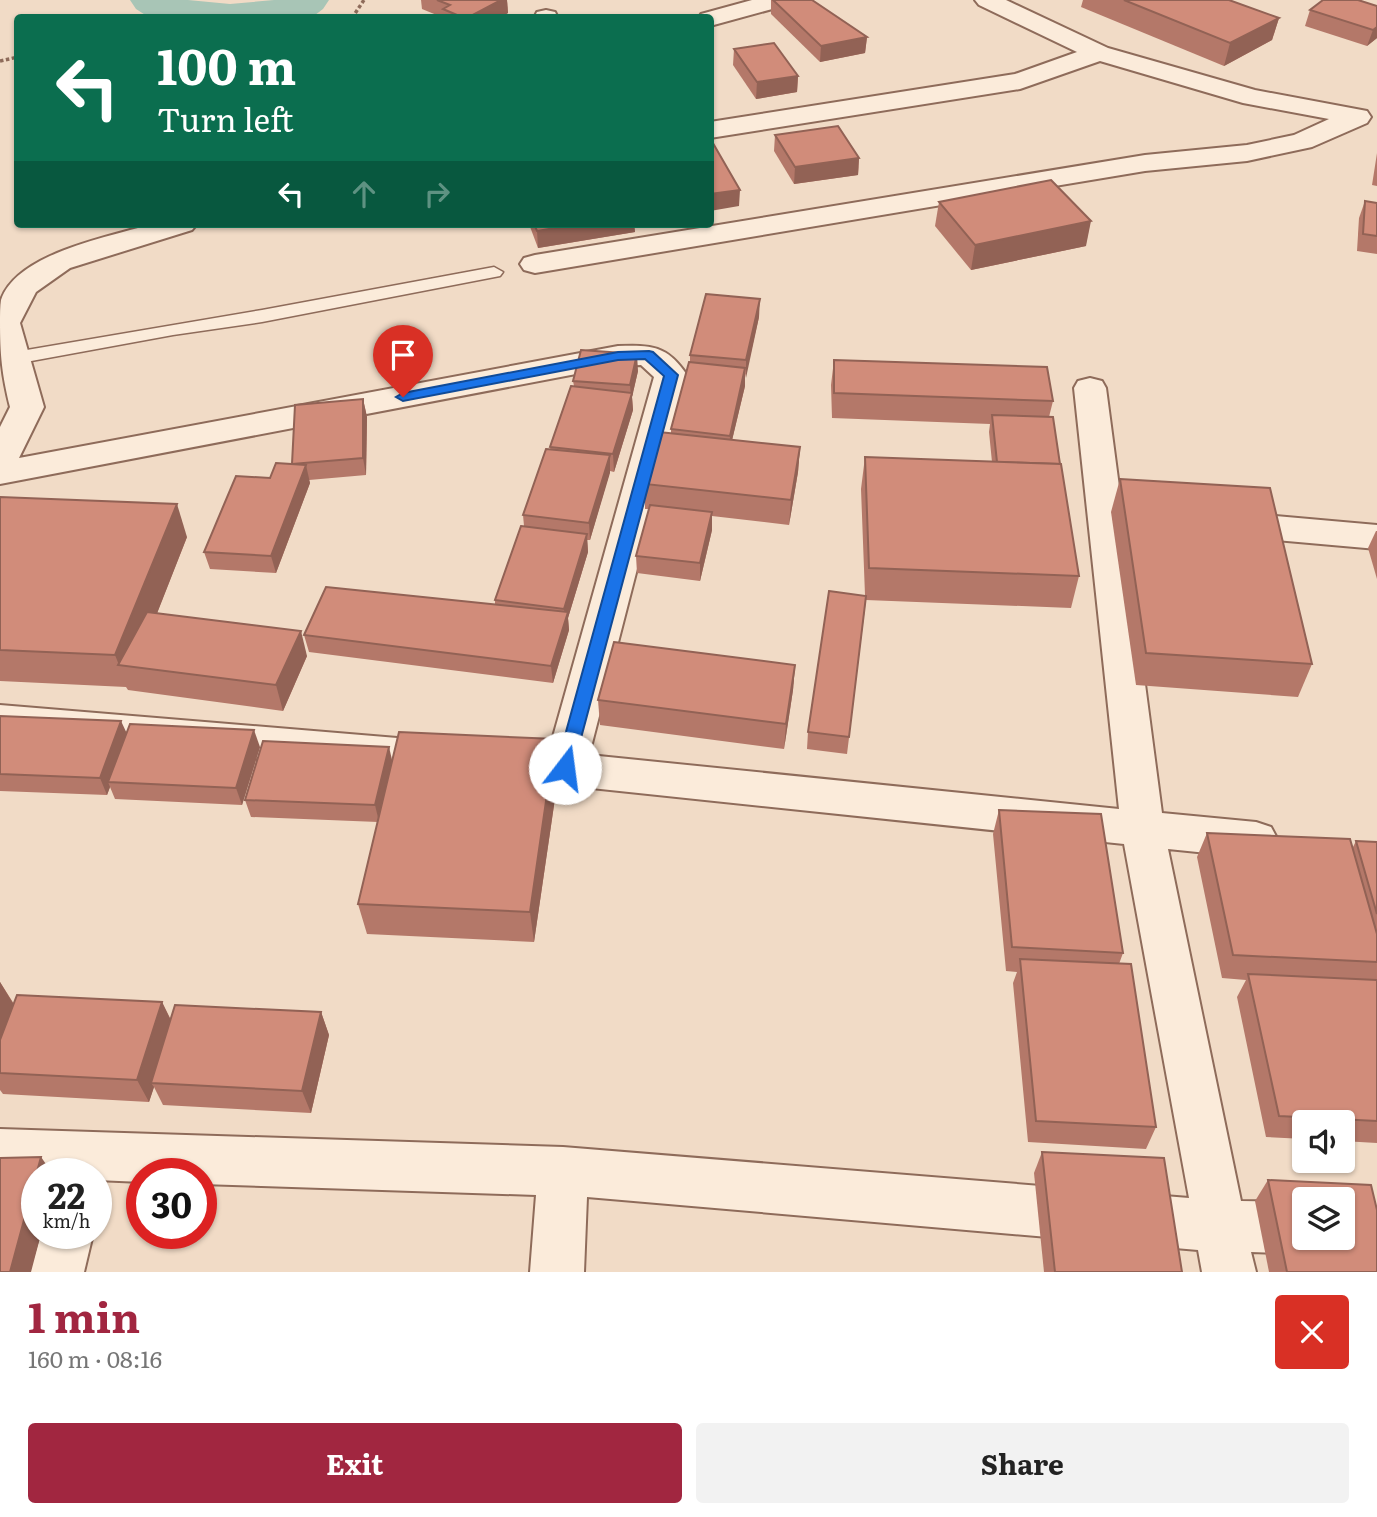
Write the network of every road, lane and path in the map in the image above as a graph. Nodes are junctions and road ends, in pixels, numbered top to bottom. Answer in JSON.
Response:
{"nodes":[{"id":1,"x":779,"y":0,"type":"edge"},
{"id":2,"x":1001,"y":2,"type":"edge"},
{"id":3,"x":714,"y":18,"type":"edge"},
{"id":4,"x":1099,"y":53,"type":"junction"},
{"id":5,"x":1366,"y":115,"type":"edge"},
{"id":6,"x":714,"y":129,"type":"edge"},
{"id":7,"x":169,"y":228,"type":"edge"},
{"id":8,"x":535,"y":264,"type":"dead end"},
{"id":9,"x":494,"y":272,"type":"dead end"},
{"id":10,"x":15,"y":358,"type":"junction"},
{"id":11,"x":1090,"y":388,"type":"dead end"},
{"id":12,"x":0,"y":461,"type":"edge"},
{"id":13,"x":0,"y":473,"type":"edge"},
{"id":14,"x":1200,"y":522,"type":"edge"},
{"id":15,"x":1377,"y":537,"type":"edge"},
{"id":16,"x":0,"y":721,"type":"edge"},
{"id":17,"x":565,"y":768,"type":"junction"},
{"id":18,"x":1143,"y":830,"type":"junction"},
{"id":19,"x":1294,"y":843,"type":"edge"},
{"id":20,"x":0,"y":1153,"type":"edge"},
{"id":21,"x":35,"y":1158,"type":"edge"},
{"id":22,"x":112,"y":1165,"type":"edge"},
{"id":23,"x":563,"y":1171,"type":"junction"},
{"id":24,"x":1292,"y":1231,"type":"edge"},
{"id":25,"x":63,"y":1249,"type":"edge"},
{"id":26,"x":1225,"y":1249,"type":"edge"},
{"id":27,"x":57,"y":1272,"type":"edge"},
{"id":28,"x":557,"y":1272,"type":"edge"}],
"edges":[{"from":1,"to":3,"type":"street"},
{"from":2,"to":4,"type":"street"},
{"from":4,"to":5,"type":"street"},
{"from":4,"to":6,"type":"street"},
{"from":5,"to":8,"type":"street"},
{"from":7,"to":10,"type":"street"},
{"from":9,"to":10,"type":"lane"},
{"from":10,"to":12,"type":"street"},
{"from":11,"to":18,"type":"street"},
{"from":13,"to":17,"type":"street"},
{"from":14,"to":15,"type":"street"},
{"from":16,"to":17,"type":"street"},
{"from":17,"to":18,"type":"street"},
{"from":18,"to":19,"type":"street"},
{"from":18,"to":26,"type":"street"},
{"from":20,"to":21,"type":"street"},
{"from":22,"to":23,"type":"street"},
{"from":23,"to":26,"type":"street"},
{"from":23,"to":28,"type":"street"},
{"from":24,"to":26,"type":"street"},
{"from":25,"to":27,"type":"street"}]}
